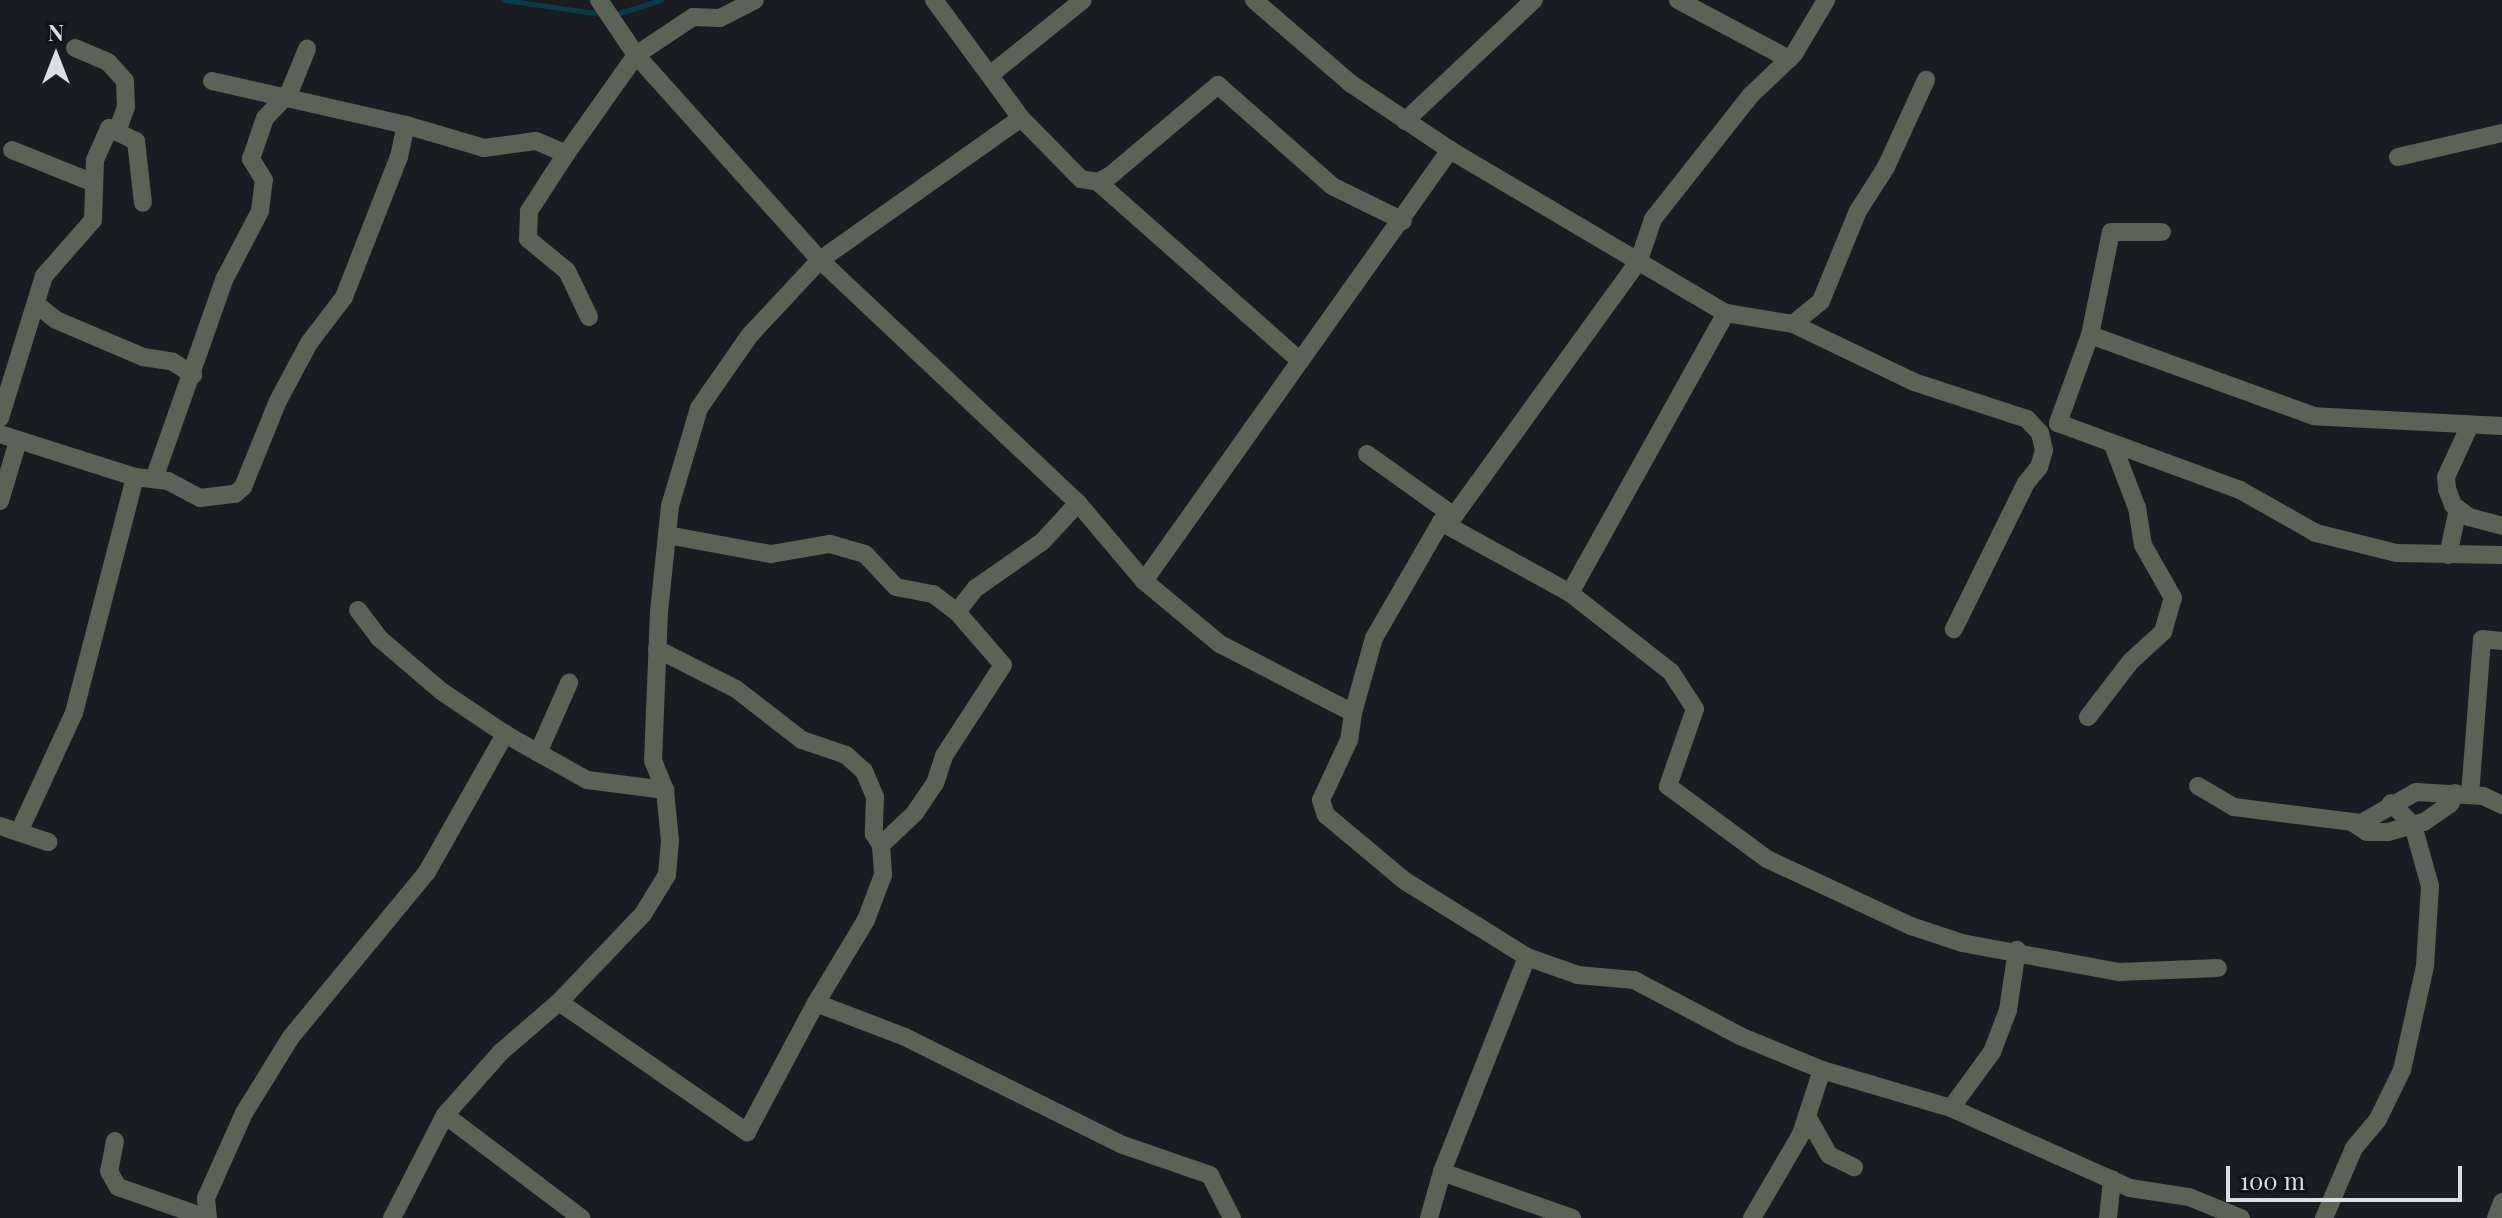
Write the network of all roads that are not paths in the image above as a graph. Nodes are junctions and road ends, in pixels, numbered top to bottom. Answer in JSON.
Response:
{"nodes":[{"id":1,"x":599,"y":0,"type":"edge"},
{"id":2,"x":755,"y":0,"type":"edge"},
{"id":3,"x":934,"y":0,"type":"edge"},
{"id":4,"x":1083,"y":0,"type":"edge"},
{"id":5,"x":1254,"y":0,"type":"edge"},
{"id":6,"x":1534,"y":0,"type":"edge"},
{"id":7,"x":1678,"y":0,"type":"edge"},
{"id":8,"x":1826,"y":0,"type":"edge"},
{"id":9,"x":75,"y":48,"type":"dead end"},
{"id":10,"x":307,"y":49,"type":"dead end"},
{"id":11,"x":636,"y":55,"type":"junction"},
{"id":12,"x":1789,"y":59,"type":"junction"},
{"id":13,"x":990,"y":75,"type":"junction"},
{"id":14,"x":1926,"y":80,"type":"dead end"},
{"id":15,"x":212,"y":81,"type":"dead end"},
{"id":16,"x":283,"y":99,"type":"junction"},
{"id":17,"x":1021,"y":118,"type":"junction"},
{"id":18,"x":1405,"y":121,"type":"junction"},
{"id":19,"x":406,"y":125,"type":"junction"},
{"id":20,"x":117,"y":132,"type":"junction"},
{"id":21,"x":2502,"y":133,"type":"edge"},
{"id":22,"x":12,"y":150,"type":"dead end"},
{"id":23,"x":1450,"y":150,"type":"junction"},
{"id":24,"x":566,"y":154,"type":"junction"},
{"id":25,"x":2398,"y":157,"type":"dead end"},
{"id":26,"x":1098,"y":182,"type":"junction"},
{"id":27,"x":94,"y":183,"type":"junction"},
{"id":28,"x":143,"y":203,"type":"dead end"},
{"id":29,"x":1403,"y":221,"type":"junction"},
{"id":30,"x":2162,"y":232,"type":"dead end"},
{"id":31,"x":820,"y":260,"type":"junction"},
{"id":32,"x":1639,"y":260,"type":"junction"},
{"id":33,"x":36,"y":304,"type":"junction"},
{"id":34,"x":1726,"y":313,"type":"junction"},
{"id":35,"x":589,"y":317,"type":"dead end"},
{"id":36,"x":1793,"y":324,"type":"junction"},
{"id":37,"x":2090,"y":335,"type":"junction"},
{"id":38,"x":1300,"y":361,"type":"junction"},
{"id":39,"x":193,"y":375,"type":"junction"},
{"id":40,"x":0,"y":418,"type":"edge"},
{"id":41,"x":2058,"y":423,"type":"junction"},
{"id":42,"x":2470,"y":425,"type":"junction"},
{"id":43,"x":2502,"y":426,"type":"edge"},
{"id":44,"x":2040,"y":433,"type":"junction"},
{"id":45,"x":0,"y":434,"type":"edge"},
{"id":46,"x":18,"y":441,"type":"junction"},
{"id":47,"x":2113,"y":445,"type":"junction"},
{"id":48,"x":1367,"y":454,"type":"dead end"},
{"id":49,"x":135,"y":477,"type":"junction"},
{"id":50,"x":154,"y":479,"type":"junction"},
{"id":51,"x":0,"y":501,"type":"edge"},
{"id":52,"x":1078,"y":503,"type":"junction"},
{"id":53,"x":2458,"y":509,"type":"junction"},
{"id":54,"x":1448,"y":519,"type":"junction"},
{"id":55,"x":2502,"y":526,"type":"edge"},
{"id":56,"x":667,"y":535,"type":"junction"},
{"id":57,"x":2448,"y":555,"type":"junction"},
{"id":58,"x":2502,"y":555,"type":"edge"},
{"id":59,"x":1144,"y":581,"type":"junction"},
{"id":60,"x":1570,"y":593,"type":"junction"},
{"id":61,"x":358,"y":610,"type":"dead end"},
{"id":62,"x":957,"y":612,"type":"junction"},
{"id":63,"x":1954,"y":629,"type":"dead end"},
{"id":64,"x":2502,"y":641,"type":"edge"},
{"id":65,"x":657,"y":649,"type":"junction"},
{"id":66,"x":569,"y":683,"type":"dead end"},
{"id":67,"x":1353,"y":713,"type":"junction"},
{"id":68,"x":2088,"y":717,"type":"dead end"},
{"id":69,"x":505,"y":734,"type":"junction"},
{"id":70,"x":538,"y":753,"type":"junction"},
{"id":71,"x":2198,"y":786,"type":"dead end"},
{"id":72,"x":665,"y":790,"type":"junction"},
{"id":73,"x":2462,"y":794,"type":"junction"},
{"id":74,"x":2391,"y":803,"type":"junction"},
{"id":75,"x":2502,"y":805,"type":"edge"},
{"id":76,"x":2352,"y":822,"type":"junction"},
{"id":77,"x":2413,"y":825,"type":"junction"},
{"id":78,"x":0,"y":826,"type":"edge"},
{"id":79,"x":19,"y":832,"type":"junction"},
{"id":80,"x":48,"y":842,"type":"dead end"},
{"id":81,"x":881,"y":845,"type":"junction"},
{"id":82,"x":2017,"y":950,"type":"junction"},
{"id":83,"x":1527,"y":957,"type":"junction"},
{"id":84,"x":2218,"y":968,"type":"dead end"},
{"id":85,"x":559,"y":1002,"type":"junction"},
{"id":86,"x":816,"y":1003,"type":"junction"},
{"id":87,"x":1822,"y":1070,"type":"junction"},
{"id":88,"x":1951,"y":1108,"type":"junction"},
{"id":89,"x":445,"y":1115,"type":"junction"},
{"id":90,"x":1807,"y":1116,"type":"junction"},
{"id":91,"x":115,"y":1141,"type":"dead end"},
{"id":92,"x":1854,"y":1167,"type":"dead end"},
{"id":93,"x":1442,"y":1172,"type":"junction"},
{"id":94,"x":2112,"y":1179,"type":"junction"},
{"id":95,"x":2502,"y":1202,"type":"edge"},
{"id":96,"x":208,"y":1218,"type":"edge"},
{"id":97,"x":392,"y":1218,"type":"edge"},
{"id":98,"x":581,"y":1218,"type":"edge"},
{"id":99,"x":1232,"y":1218,"type":"edge"},
{"id":100,"x":1429,"y":1218,"type":"edge"},
{"id":101,"x":1572,"y":1218,"type":"edge"},
{"id":102,"x":1752,"y":1218,"type":"edge"},
{"id":103,"x":2108,"y":1218,"type":"edge"},
{"id":104,"x":2241,"y":1218,"type":"edge"},
{"id":105,"x":2324,"y":1218,"type":"edge"},
{"id":106,"x":2496,"y":1218,"type":"edge"}],
"edges":[{"from":1,"to":11,"type":"street"},
{"from":2,"to":11,"type":"street"},
{"from":3,"to":13,"type":"street"},
{"from":4,"to":13,"type":"street"},
{"from":5,"to":18,"type":"street"},
{"from":6,"to":18,"type":"street"},
{"from":7,"to":12,"type":"street"},
{"from":8,"to":12,"type":"street"},
{"from":9,"to":20,"type":"street"},
{"from":10,"to":16,"type":"street"},
{"from":11,"to":24,"type":"street"},
{"from":11,"to":31,"type":"street"},
{"from":12,"to":32,"type":"street"},
{"from":13,"to":17,"type":"street"},
{"from":14,"to":36,"type":"street"},
{"from":15,"to":16,"type":"street"},
{"from":16,"to":19,"type":"street"},
{"from":16,"to":39,"type":"street"},
{"from":17,"to":26,"type":"street"},
{"from":17,"to":31,"type":"street"},
{"from":18,"to":23,"type":"street"},
{"from":19,"to":24,"type":"street"},
{"from":19,"to":50,"type":"street"},
{"from":20,"to":27,"type":"street"},
{"from":20,"to":28,"type":"street"},
{"from":21,"to":25,"type":"street"},
{"from":22,"to":27,"type":"street"},
{"from":23,"to":29,"type":"street"},
{"from":23,"to":32,"type":"street"},
{"from":24,"to":35,"type":"street"},
{"from":26,"to":29,"type":"street"},
{"from":26,"to":38,"type":"street"},
{"from":27,"to":33,"type":"street"},
{"from":29,"to":38,"type":"street"},
{"from":30,"to":37,"type":"street"},
{"from":31,"to":52,"type":"street"},
{"from":31,"to":56,"type":"street"},
{"from":32,"to":34,"type":"street"},
{"from":32,"to":54,"type":"street"},
{"from":33,"to":39,"type":"street"},
{"from":33,"to":40,"type":"street"},
{"from":34,"to":36,"type":"street"},
{"from":34,"to":60,"type":"street"},
{"from":36,"to":44,"type":"street"},
{"from":37,"to":41,"type":"street"},
{"from":37,"to":42,"type":"street"},
{"from":38,"to":59,"type":"street"},
{"from":39,"to":50,"type":"street"},
{"from":41,"to":44,"type":"street"},
{"from":41,"to":47,"type":"street"},
{"from":42,"to":43,"type":"street"},
{"from":42,"to":53,"type":"street"},
{"from":44,"to":63,"type":"street"},
{"from":45,"to":46,"type":"street"},
{"from":46,"to":49,"type":"street"},
{"from":46,"to":51,"type":"street"},
{"from":47,"to":57,"type":"street"},
{"from":47,"to":68,"type":"street"},
{"from":48,"to":54,"type":"street"},
{"from":49,"to":50,"type":"street"},
{"from":49,"to":79,"type":"street"},
{"from":52,"to":59,"type":"street"},
{"from":52,"to":62,"type":"street"},
{"from":53,"to":55,"type":"street"},
{"from":53,"to":57,"type":"street"},
{"from":54,"to":60,"type":"street"},
{"from":54,"to":67,"type":"street"},
{"from":56,"to":62,"type":"street"},
{"from":56,"to":65,"type":"street"},
{"from":57,"to":58,"type":"street"},
{"from":59,"to":67,"type":"street"},
{"from":60,"to":82,"type":"street"},
{"from":61,"to":69,"type":"street"},
{"from":62,"to":81,"type":"street"},
{"from":64,"to":73,"type":"street"},
{"from":65,"to":72,"type":"street"},
{"from":65,"to":81,"type":"street"},
{"from":66,"to":70,"type":"street"},
{"from":67,"to":83,"type":"street"},
{"from":69,"to":70,"type":"street"},
{"from":69,"to":96,"type":"street"},
{"from":70,"to":72,"type":"street"},
{"from":71,"to":76,"type":"street"},
{"from":72,"to":85,"type":"street"},
{"from":73,"to":74,"type":"street"},
{"from":73,"to":75,"type":"street"},
{"from":73,"to":77,"type":"street"},
{"from":74,"to":76,"type":"street"},
{"from":74,"to":77,"type":"street"},
{"from":76,"to":77,"type":"street"},
{"from":77,"to":105,"type":"street"},
{"from":78,"to":79,"type":"street"},
{"from":79,"to":80,"type":"street"},
{"from":81,"to":86,"type":"street"},
{"from":82,"to":84,"type":"street"},
{"from":82,"to":88,"type":"street"},
{"from":83,"to":87,"type":"street"},
{"from":83,"to":93,"type":"street"},
{"from":85,"to":86,"type":"street"},
{"from":85,"to":89,"type":"street"},
{"from":86,"to":99,"type":"street"},
{"from":87,"to":88,"type":"street"},
{"from":87,"to":90,"type":"street"},
{"from":88,"to":94,"type":"street"},
{"from":89,"to":97,"type":"street"},
{"from":89,"to":98,"type":"street"},
{"from":90,"to":92,"type":"street"},
{"from":90,"to":102,"type":"street"},
{"from":91,"to":96,"type":"street"},
{"from":93,"to":100,"type":"street"},
{"from":93,"to":101,"type":"street"},
{"from":94,"to":103,"type":"street"},
{"from":94,"to":104,"type":"street"},
{"from":95,"to":106,"type":"street"}]}
